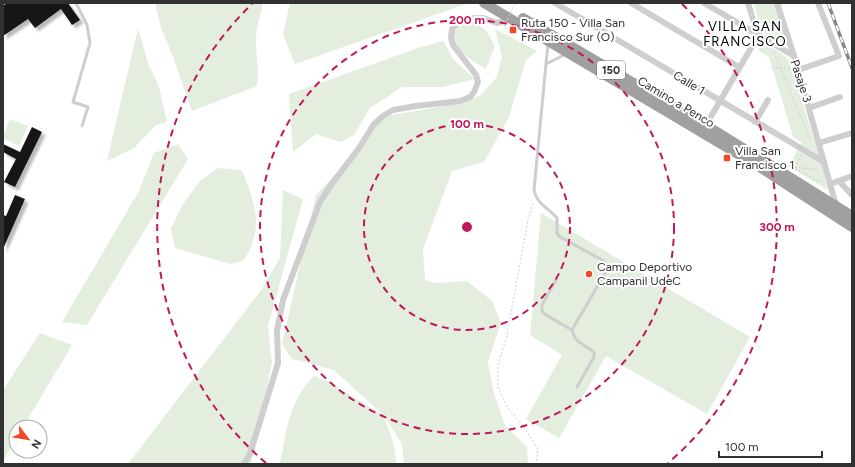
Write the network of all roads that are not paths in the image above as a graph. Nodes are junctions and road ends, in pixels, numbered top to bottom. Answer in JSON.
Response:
{"nodes":[{"id":1,"x":76,"y":3,"type":"edge"},
{"id":2,"x":484,"y":3,"type":"edge"},
{"id":3,"x":498,"y":3,"type":"edge"},
{"id":4,"x":555,"y":3,"type":"edge"},
{"id":5,"x":631,"y":3,"type":"edge"},
{"id":6,"x":704,"y":3,"type":"edge"},
{"id":7,"x":748,"y":3,"type":"edge"},
{"id":8,"x":777,"y":3,"type":"edge"},
{"id":9,"x":818,"y":3,"type":"edge"},
{"id":10,"x":511,"y":19,"type":"junction"},
{"id":11,"x":758,"y":34,"type":"junction"},
{"id":12,"x":548,"y":41,"type":"junction"},
{"id":13,"x":568,"y":52,"type":"junction"},
{"id":14,"x":794,"y":56,"type":"junction"},
{"id":15,"x":546,"y":64,"type":"junction"},
{"id":16,"x":739,"y":67,"type":"junction"},
{"id":17,"x":798,"y":70,"type":"junction"},
{"id":18,"x":840,"y":97,"type":"dead end"},
{"id":19,"x":768,"y":100,"type":"dead end"},
{"id":20,"x":720,"y":101,"type":"junction"},
{"id":21,"x":809,"y":108,"type":"junction"},
{"id":22,"x":755,"y":122,"type":"junction"},
{"id":23,"x":82,"y":126,"type":"dead end"},
{"id":24,"x":706,"y":126,"type":"junction"},
{"id":25,"x":852,"y":133,"type":"edge"},
{"id":26,"x":819,"y":143,"type":"junction"},
{"id":27,"x":824,"y":162,"type":"junction"},
{"id":28,"x":852,"y":176,"type":"edge"},
{"id":29,"x":839,"y":181,"type":"junction"},
{"id":30,"x":827,"y":182,"type":"junction"},
{"id":31,"x":852,"y":195,"type":"edge"},
{"id":32,"x":836,"y":206,"type":"junction"},
{"id":33,"x":852,"y":216,"type":"edge"},
{"id":34,"x":852,"y":227,"type":"edge"},
{"id":35,"x":556,"y":280,"type":"dead end"},
{"id":36,"x":572,"y":330,"type":"junction"},
{"id":37,"x":577,"y":387,"type":"dead end"},
{"id":38,"x":244,"y":464,"type":"edge"}],
"edges":[{"from":1,"to":23,"type":"lane"},
{"from":2,"to":10,"type":"highway","name":"Camino a Penco","number":"150"},
{"from":3,"to":24,"type":"highway","name":"Camino a Penco","number":"150"},
{"from":4,"to":20,"type":"street","name":"Calle 1"},
{"from":5,"to":16,"type":"street"},
{"from":6,"to":11,"type":"street","name":"Pasaje 3"},
{"from":7,"to":11,"type":"street"},
{"from":8,"to":14,"type":"street"},
{"from":9,"to":17,"type":"street"},
{"from":10,"to":12,"type":"highway","name":"Camino a Penco","number":"150"},
{"from":10,"to":38,"type":"street"},
{"from":11,"to":14,"type":"street","name":"Pasaje 3"},
{"from":11,"to":16,"type":"street"},
{"from":12,"to":13,"type":"highway","name":"Camino a Penco","number":"150"},
{"from":12,"to":15,"type":"lane"},
{"from":13,"to":15,"type":"lane"},
{"from":13,"to":34,"type":"highway","name":"Camino a Penco","number":"150"},
{"from":14,"to":17,"type":"street","name":"Pasaje 3"},
{"from":15,"to":36,"type":"lane"},
{"from":16,"to":20,"type":"street"},
{"from":17,"to":21,"type":"street","name":"Pasaje 3"},
{"from":18,"to":21,"type":"street"},
{"from":19,"to":22,"type":"street"},
{"from":20,"to":22,"type":"street","name":"Calle 1"},
{"from":20,"to":24,"type":"street"},
{"from":21,"to":26,"type":"street","name":"Pasaje 3"},
{"from":22,"to":27,"type":"street","name":"Calle 1"},
{"from":24,"to":32,"type":"highway","name":"Camino a Penco","number":"150"},
{"from":25,"to":26,"type":"street"},
{"from":26,"to":27,"type":"street","name":"Pasaje 3"},
{"from":27,"to":30,"type":"street","name":"Pasaje 3"},
{"from":28,"to":29,"type":"street"},
{"from":29,"to":30,"type":"street"},
{"from":29,"to":31,"type":"street"},
{"from":30,"to":32,"type":"street","name":"Pasaje 3"},
{"from":32,"to":33,"type":"highway","name":"Camino a Penco","number":"150"},
{"from":35,"to":36,"type":"lane"},
{"from":36,"to":37,"type":"lane"}]}
